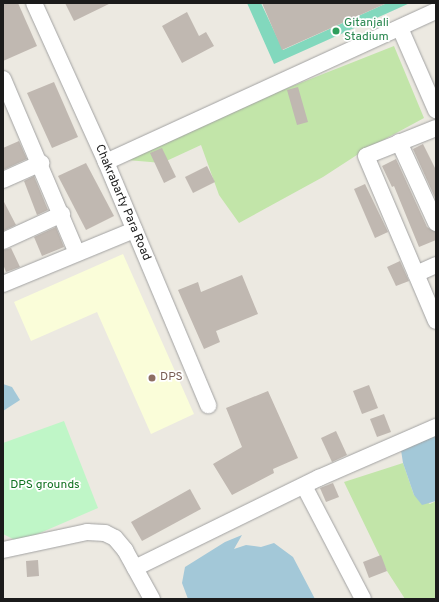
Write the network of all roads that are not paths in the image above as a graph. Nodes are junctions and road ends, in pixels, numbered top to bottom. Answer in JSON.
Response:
{"nodes":[{"id":1,"x":34,"y":3,"type":"edge"},
{"id":2,"x":436,"y":11,"type":"edge"},
{"id":3,"x":400,"y":28,"type":"junction"},
{"id":4,"x":3,"y":78,"type":"edge"},
{"id":5,"x":436,"y":110,"type":"edge"},
{"id":6,"x":9,"y":111,"type":"edge"},
{"id":7,"x":436,"y":128,"type":"edge"},
{"id":8,"x":399,"y":142,"type":"junction"},
{"id":9,"x":106,"y":162,"type":"junction"},
{"id":10,"x":41,"y":163,"type":"junction"},
{"id":11,"x":3,"y":180,"type":"edge"},
{"id":12,"x":433,"y":205,"type":"edge"},
{"id":13,"x":62,"y":214,"type":"junction"},
{"id":14,"x":436,"y":223,"type":"edge"},
{"id":15,"x":134,"y":230,"type":"junction"},
{"id":16,"x":3,"y":241,"type":"edge"},
{"id":17,"x":77,"y":253,"type":"junction"},
{"id":18,"x":436,"y":265,"type":"edge"},
{"id":19,"x":416,"y":274,"type":"junction"},
{"id":20,"x":3,"y":284,"type":"edge"},
{"id":21,"x":436,"y":321,"type":"edge"},
{"id":22,"x":208,"y":405,"type":"dead end"},
{"id":23,"x":436,"y":427,"type":"edge"},
{"id":24,"x":304,"y":486,"type":"junction"},
{"id":25,"x":3,"y":550,"type":"edge"},
{"id":26,"x":135,"y":568,"type":"junction"},
{"id":27,"x":152,"y":599,"type":"edge"},
{"id":28,"x":363,"y":599,"type":"edge"}],
"edges":[{"from":1,"to":9,"type":"street","name":"Chakrabarty Para Road"},
{"from":2,"to":3,"type":"street"},
{"from":3,"to":5,"type":"street"},
{"from":3,"to":9,"type":"street"},
{"from":4,"to":6,"type":"street"},
{"from":6,"to":10,"type":"street"},
{"from":7,"to":8,"type":"street"},
{"from":8,"to":12,"type":"street"},
{"from":8,"to":19,"type":"street"},
{"from":9,"to":15,"type":"street","name":"Chakrabarty Para Road"},
{"from":10,"to":11,"type":"street"},
{"from":10,"to":13,"type":"street"},
{"from":12,"to":14,"type":"street"},
{"from":13,"to":16,"type":"street"},
{"from":13,"to":17,"type":"street"},
{"from":15,"to":17,"type":"street"},
{"from":15,"to":22,"type":"street","name":"Chakrabarty Para Road"},
{"from":17,"to":20,"type":"street"},
{"from":18,"to":19,"type":"street"},
{"from":19,"to":21,"type":"street"},
{"from":23,"to":24,"type":"street"},
{"from":24,"to":26,"type":"street"},
{"from":24,"to":28,"type":"street"},
{"from":25,"to":26,"type":"street"},
{"from":26,"to":27,"type":"street"}]}
